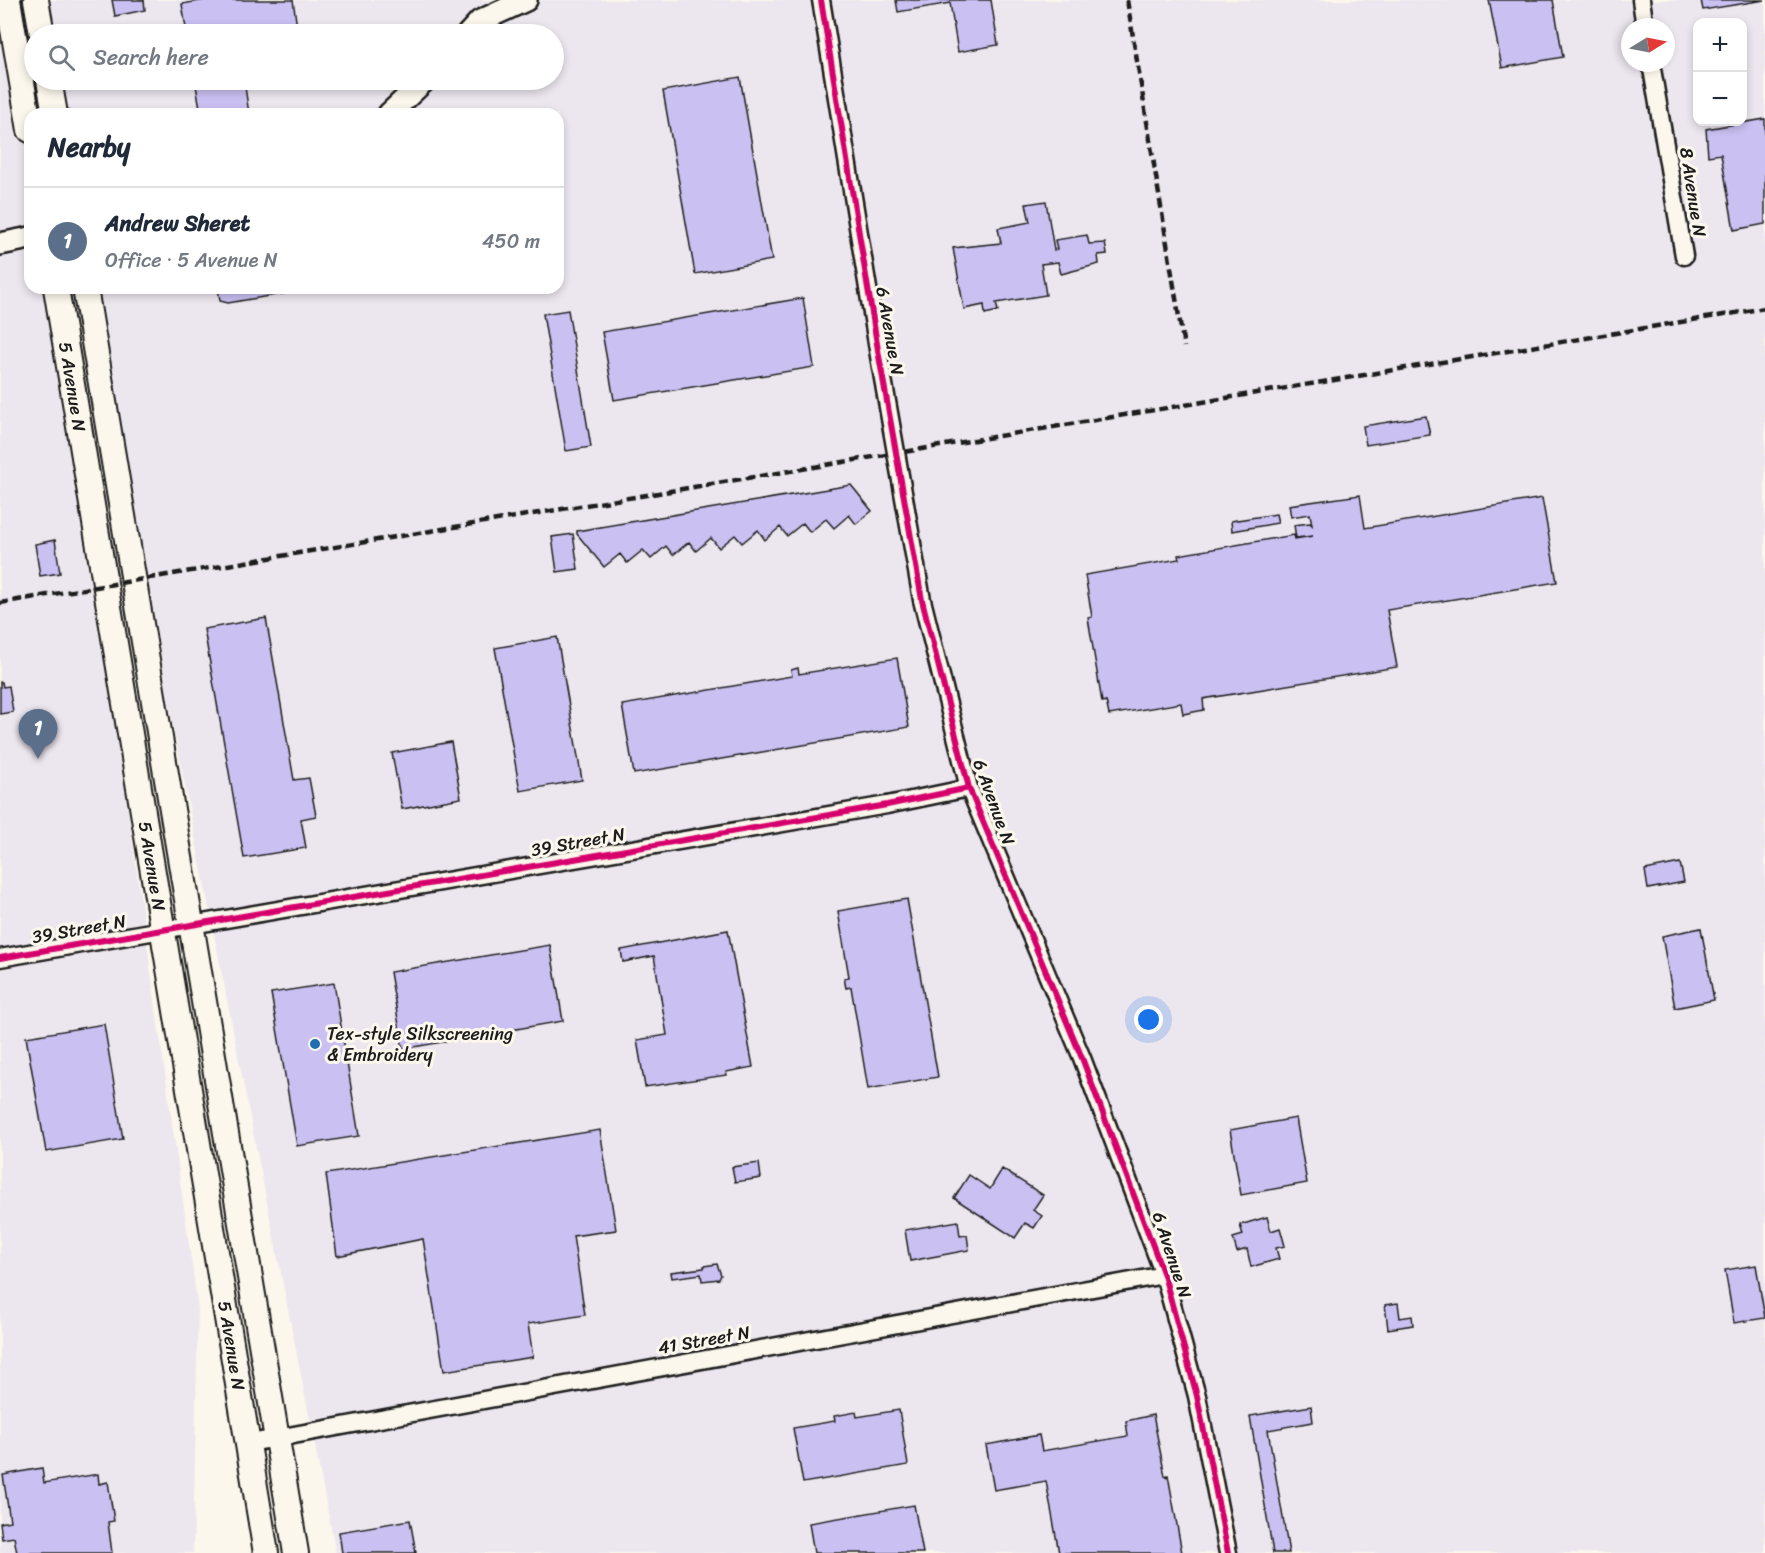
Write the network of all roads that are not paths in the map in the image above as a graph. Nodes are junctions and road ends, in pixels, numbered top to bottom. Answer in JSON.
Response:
{"nodes":[{"id":1,"x":8,"y":0,"type":"edge"},
{"id":2,"x":36,"y":0,"type":"edge"},
{"id":3,"x":526,"y":0,"type":"edge"},
{"id":4,"x":821,"y":0,"type":"edge"},
{"id":5,"x":1641,"y":0,"type":"edge"},
{"id":6,"x":1644,"y":18,"type":"edge"},
{"id":7,"x":40,"y":24,"type":"edge"},
{"id":8,"x":477,"y":24,"type":"edge"},
{"id":9,"x":1653,"y":72,"type":"edge"},
{"id":10,"x":52,"y":90,"type":"edge"},
{"id":11,"x":414,"y":90,"type":"edge"},
{"id":12,"x":26,"y":108,"type":"edge"},
{"id":13,"x":55,"y":108,"type":"edge"},
{"id":14,"x":395,"y":108,"type":"edge"},
{"id":15,"x":24,"y":239,"type":"edge"},
{"id":16,"x":0,"y":244,"type":"edge"},
{"id":17,"x":1684,"y":256,"type":"dead end"},
{"id":18,"x":57,"y":294,"type":"edge"},
{"id":19,"x":87,"y":294,"type":"edge"},
{"id":20,"x":969,"y":788,"type":"junction"},
{"id":21,"x":191,"y":924,"type":"junction"},
{"id":22,"x":163,"y":929,"type":"junction"},
{"id":23,"x":0,"y":958,"type":"edge"},
{"id":24,"x":1164,"y":1275,"type":"junction"},
{"id":25,"x":277,"y":1438,"type":"junction"},
{"id":26,"x":250,"y":1443,"type":"junction"},
{"id":27,"x":266,"y":1553,"type":"edge"},
{"id":28,"x":296,"y":1553,"type":"edge"},
{"id":29,"x":1228,"y":1553,"type":"edge"}],
"edges":[{"from":1,"to":12,"type":"main road"},
{"from":2,"to":7,"type":"main road"},
{"from":3,"to":8,"type":"street"},
{"from":4,"to":20,"type":"street","name":"6 Avenue N"},
{"from":5,"to":6,"type":"street"},
{"from":9,"to":17,"type":"street","name":"8 Avenue N"},
{"from":10,"to":13,"type":"main road"},
{"from":11,"to":14,"type":"street"},
{"from":15,"to":16,"type":"street"},
{"from":18,"to":22,"type":"main road","name":"5 Avenue N"},
{"from":19,"to":21,"type":"main road","name":"5 Avenue N"},
{"from":20,"to":21,"type":"street","name":"39 Street N"},
{"from":20,"to":24,"type":"street","name":"6 Avenue N"},
{"from":21,"to":22,"type":"street","name":"39 Street N"},
{"from":21,"to":25,"type":"main road","name":"5 Avenue N"},
{"from":22,"to":23,"type":"street","name":"39 Street N"},
{"from":22,"to":26,"type":"main road","name":"5 Avenue N"},
{"from":24,"to":25,"type":"street","name":"41 Street N"},
{"from":24,"to":29,"type":"street","name":"6 Avenue N"},
{"from":25,"to":26,"type":"street","name":"41 Street N"},
{"from":25,"to":28,"type":"main road","name":"5 Avenue N"},
{"from":26,"to":27,"type":"main road","name":"5 Avenue N"}]}
